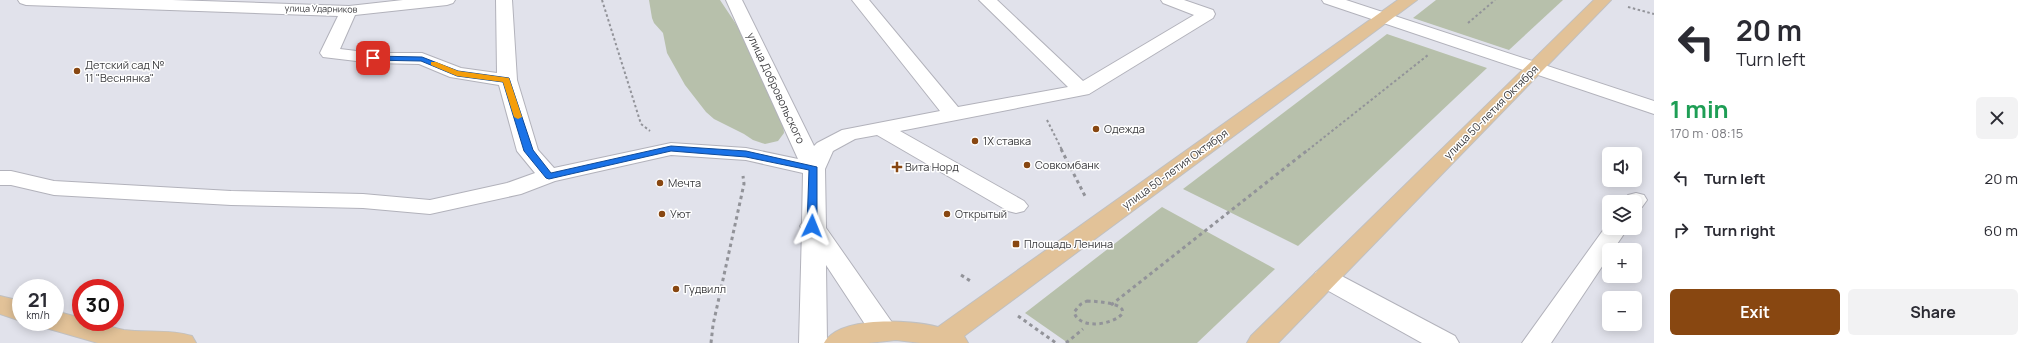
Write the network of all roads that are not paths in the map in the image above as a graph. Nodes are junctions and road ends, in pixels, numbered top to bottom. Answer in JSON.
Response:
{"nodes":[{"id":1,"x":26,"y":0,"type":"edge"},
{"id":2,"x":447,"y":0,"type":"edge"},
{"id":3,"x":504,"y":0,"type":"edge"},
{"id":4,"x":734,"y":0,"type":"edge"},
{"id":5,"x":860,"y":0,"type":"edge"},
{"id":6,"x":987,"y":0,"type":"edge"},
{"id":7,"x":1169,"y":0,"type":"edge"},
{"id":8,"x":1330,"y":0,"type":"edge"},
{"id":9,"x":1409,"y":0,"type":"edge"},
{"id":10,"x":1603,"y":0,"type":"edge"},
{"id":11,"x":349,"y":11,"type":"junction"},
{"id":12,"x":1384,"y":18,"type":"junction"},
{"id":13,"x":1535,"y":69,"type":"junction"},
{"id":14,"x":507,"y":80,"type":"junction"},
{"id":15,"x":1082,"y":90,"type":"junction"},
{"id":16,"x":1654,"y":108,"type":"edge"},
{"id":17,"x":954,"y":115,"type":"junction"},
{"id":18,"x":882,"y":129,"type":"junction"},
{"id":19,"x":814,"y":169,"type":"junction"},
{"id":20,"x":549,"y":176,"type":"junction"},
{"id":21,"x":0,"y":178,"type":"edge"},
{"id":22,"x":1016,"y":206,"type":"dead end"},
{"id":23,"x":812,"y":226,"type":"junction"},
{"id":24,"x":1611,"y":235,"type":"edge"},
{"id":25,"x":1325,"y":278,"type":"junction"},
{"id":26,"x":0,"y":305,"type":"edge"},
{"id":27,"x":12,"y":308,"type":"edge"},
{"id":28,"x":64,"y":323,"type":"edge"},
{"id":29,"x":884,"y":331,"type":"junction"},
{"id":30,"x":124,"y":340,"type":"junction"},
{"id":31,"x":948,"y":340,"type":"edge"},
{"id":32,"x":95,"y":343,"type":"edge"},
{"id":33,"x":182,"y":343,"type":"edge"},
{"id":34,"x":813,"y":343,"type":"edge"},
{"id":35,"x":838,"y":343,"type":"edge"},
{"id":36,"x":1261,"y":343,"type":"edge"},
{"id":37,"x":1445,"y":343,"type":"edge"},
{"id":38,"x":1536,"y":343,"type":"edge"}],
"edges":[{"from":1,"to":11,"type":"street","name":"улица Ударников"},
{"from":2,"to":11,"type":"street","name":"улица Ударников"},
{"from":3,"to":14,"type":"street"},
{"from":4,"to":19,"type":"street","name":"улица Добровольского"},
{"from":5,"to":17,"type":"street"},
{"from":6,"to":15,"type":"street"},
{"from":7,"to":15,"type":"street"},
{"from":8,"to":12,"type":"street"},
{"from":9,"to":12,"type":"main road","name":"улица 50-летия Октября"},
{"from":10,"to":13,"type":"main road","name":"улица 50-летия Октября"},
{"from":11,"to":14,"type":"street"},
{"from":12,"to":13,"type":"street"},
{"from":12,"to":31,"type":"main road","name":"улица 50-летия Октября"},
{"from":13,"to":16,"type":"street"},
{"from":13,"to":25,"type":"main road","name":"улица 50-летия Октября"},
{"from":14,"to":20,"type":"street"},
{"from":15,"to":17,"type":"street"},
{"from":17,"to":18,"type":"street"},
{"from":18,"to":19,"type":"street"},
{"from":18,"to":22,"type":"street"},
{"from":19,"to":20,"type":"street"},
{"from":19,"to":23,"type":"street","name":"улица Добровольского"},
{"from":20,"to":21,"type":"street"},
{"from":23,"to":29,"type":"street"},
{"from":23,"to":34,"type":"street","name":"улица Добровольского"},
{"from":24,"to":38,"type":"street"},
{"from":25,"to":36,"type":"main road","name":"улица 50-летия Октября"},
{"from":25,"to":37,"type":"street"},
{"from":26,"to":27,"type":"main road"},
{"from":28,"to":30,"type":"main road"},
{"from":29,"to":31,"type":"main road"},
{"from":29,"to":35,"type":"main road"},
{"from":30,"to":32,"type":"main road"},
{"from":30,"to":33,"type":"main road"}]}
